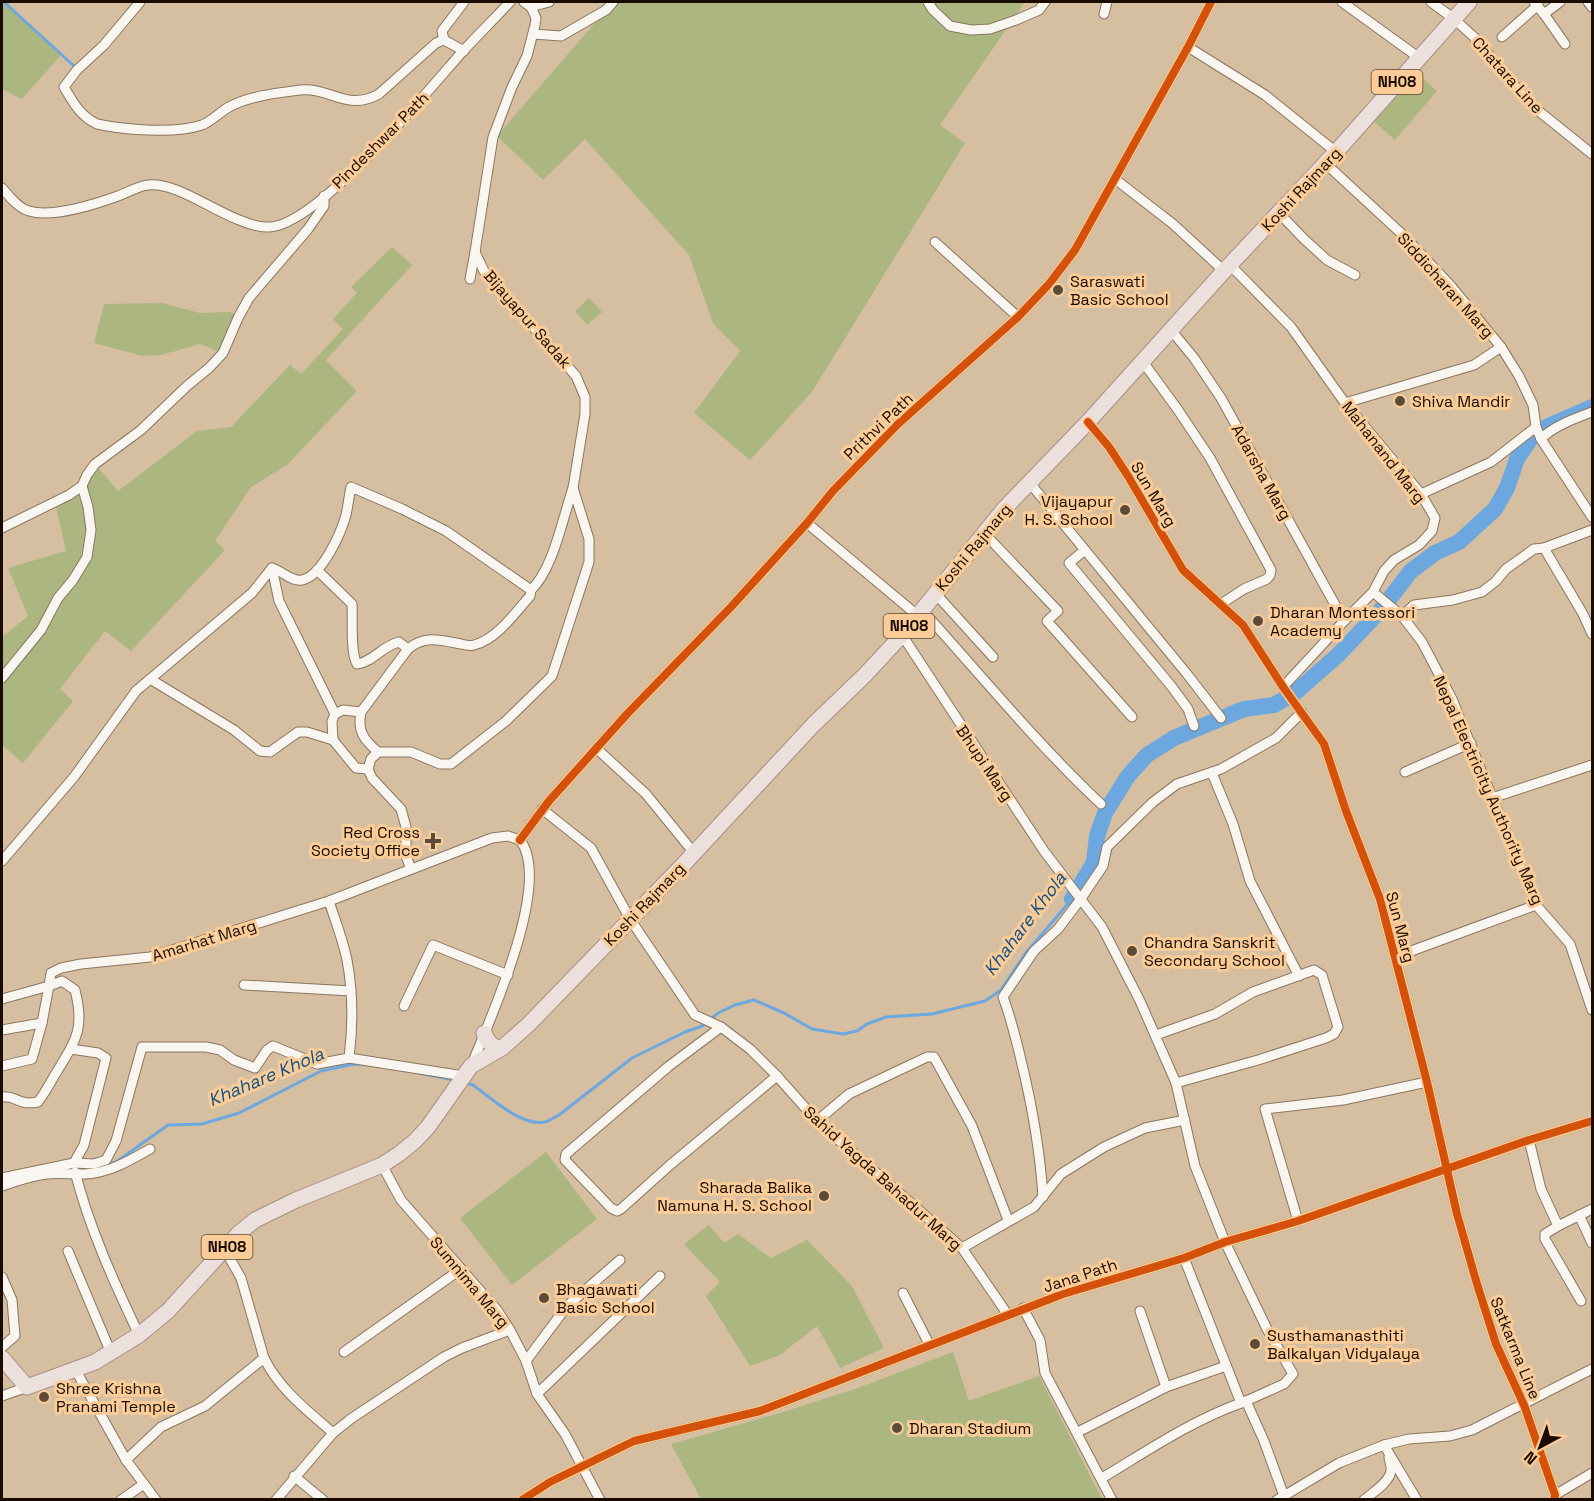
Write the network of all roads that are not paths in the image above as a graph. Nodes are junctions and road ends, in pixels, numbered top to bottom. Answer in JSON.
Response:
{"nodes":[{"id":1,"x":140,"y":2,"type":"edge"},
{"id":2,"x":464,"y":2,"type":"edge"},
{"id":3,"x":549,"y":2,"type":"edge"},
{"id":4,"x":613,"y":2,"type":"edge"},
{"id":5,"x":928,"y":2,"type":"edge"},
{"id":6,"x":1045,"y":2,"type":"edge"},
{"id":7,"x":1107,"y":2,"type":"edge"},
{"id":8,"x":1210,"y":2,"type":"edge"},
{"id":9,"x":1342,"y":2,"type":"edge"},
{"id":10,"x":1431,"y":2,"type":"edge"},
{"id":11,"x":1469,"y":2,"type":"edge"},
{"id":12,"x":1560,"y":2,"type":"edge"},
{"id":13,"x":1588,"y":2,"type":"edge"},
{"id":14,"x":505,"y":3,"type":"edge"},
{"id":15,"x":1536,"y":3,"type":"edge"},
{"id":16,"x":528,"y":4,"type":"edge"},
{"id":17,"x":1593,"y":7,"type":"edge"},
{"id":18,"x":1104,"y":14,"type":"dead end"},
{"id":19,"x":1544,"y":14,"type":"junction"},
{"id":20,"x":1453,"y":18,"type":"junction"},
{"id":21,"x":533,"y":34,"type":"junction"},
{"id":22,"x":1502,"y":37,"type":"dead end"},
{"id":23,"x":444,"y":40,"type":"junction"},
{"id":24,"x":1565,"y":44,"type":"dead end"},
{"id":25,"x":1188,"y":48,"type":"junction"},
{"id":26,"x":464,"y":51,"type":"junction"},
{"id":27,"x":1418,"y":57,"type":"junction"},
{"id":28,"x":1593,"y":154,"type":"edge"},
{"id":29,"x":1330,"y":158,"type":"junction"},
{"id":30,"x":1115,"y":179,"type":"junction"},
{"id":31,"x":2,"y":188,"type":"edge"},
{"id":32,"x":324,"y":196,"type":"junction"},
{"id":33,"x":1279,"y":213,"type":"junction"},
{"id":34,"x":935,"y":242,"type":"dead end"},
{"id":35,"x":475,"y":252,"type":"junction"},
{"id":36,"x":1227,"y":268,"type":"junction"},
{"id":37,"x":1355,"y":275,"type":"dead end"},
{"id":38,"x":470,"y":279,"type":"dead end"},
{"id":39,"x":1018,"y":317,"type":"junction"},
{"id":40,"x":1171,"y":330,"type":"junction"},
{"id":41,"x":1501,"y":347,"type":"junction"},
{"id":42,"x":1143,"y":362,"type":"junction"},
{"id":43,"x":1345,"y":403,"type":"junction"},
{"id":44,"x":1593,"y":412,"type":"edge"},
{"id":45,"x":1088,"y":422,"type":"junction"},
{"id":46,"x":1539,"y":434,"type":"junction"},
{"id":47,"x":1029,"y":482,"type":"junction"},
{"id":48,"x":82,"y":486,"type":"junction"},
{"id":49,"x":573,"y":488,"type":"junction"},
{"id":50,"x":1421,"y":494,"type":"junction"},
{"id":51,"x":1593,"y":517,"type":"edge"},
{"id":52,"x":807,"y":523,"type":"junction"},
{"id":53,"x":2,"y":528,"type":"edge"},
{"id":54,"x":1593,"y":530,"type":"edge"},
{"id":55,"x":984,"y":532,"type":"junction"},
{"id":56,"x":1544,"y":548,"type":"junction"},
{"id":57,"x":1085,"y":550,"type":"junction"},
{"id":58,"x":272,"y":568,"type":"junction"},
{"id":59,"x":317,"y":570,"type":"junction"},
{"id":60,"x":531,"y":590,"type":"junction"},
{"id":61,"x":935,"y":593,"type":"junction"},
{"id":62,"x":1377,"y":595,"type":"junction"},
{"id":63,"x":1221,"y":604,"type":"junction"},
{"id":64,"x":920,"y":613,"type":"junction"},
{"id":65,"x":1402,"y":616,"type":"junction"},
{"id":66,"x":1344,"y":621,"type":"junction"},
{"id":67,"x":1593,"y":634,"type":"edge"},
{"id":68,"x":902,"y":635,"type":"junction"},
{"id":69,"x":408,"y":649,"type":"junction"},
{"id":70,"x":993,"y":657,"type":"dead end"},
{"id":71,"x":2,"y":678,"type":"edge"},
{"id":72,"x":150,"y":679,"type":"junction"},
{"id":73,"x":1285,"y":689,"type":"junction"},
{"id":74,"x":1299,"y":708,"type":"junction"},
{"id":75,"x":361,"y":712,"type":"junction"},
{"id":76,"x":335,"y":714,"type":"junction"},
{"id":77,"x":1132,"y":717,"type":"dead end"},
{"id":78,"x":1221,"y":718,"type":"dead end"},
{"id":79,"x":1194,"y":726,"type":"dead end"},
{"id":80,"x":333,"y":740,"type":"junction"},
{"id":81,"x":1471,"y":743,"type":"junction"},
{"id":82,"x":597,"y":749,"type":"junction"},
{"id":83,"x":378,"y":752,"type":"junction"},
{"id":84,"x":1593,"y":765,"type":"edge"},
{"id":85,"x":368,"y":769,"type":"junction"},
{"id":86,"x":1405,"y":772,"type":"dead end"},
{"id":87,"x":1212,"y":773,"type":"junction"},
{"id":88,"x":1491,"y":798,"type":"junction"},
{"id":89,"x":1101,"y":804,"type":"dead end"},
{"id":90,"x":542,"y":809,"type":"junction"},
{"id":91,"x":520,"y":840,"type":"junction"},
{"id":92,"x":694,"y":853,"type":"junction"},
{"id":93,"x":2,"y":861,"type":"edge"},
{"id":94,"x":411,"y":868,"type":"junction"},
{"id":95,"x":1080,"y":900,"type":"junction"},
{"id":96,"x":329,"y":901,"type":"junction"},
{"id":97,"x":1536,"y":905,"type":"junction"},
{"id":98,"x":630,"y":919,"type":"junction"},
{"id":99,"x":1395,"y":957,"type":"junction"},
{"id":100,"x":508,"y":975,"type":"junction"},
{"id":101,"x":1299,"y":976,"type":"junction"},
{"id":102,"x":244,"y":985,"type":"dead end"},
{"id":103,"x":49,"y":986,"type":"junction"},
{"id":104,"x":351,"y":991,"type":"junction"},
{"id":105,"x":2,"y":999,"type":"edge"},
{"id":106,"x":404,"y":1006,"type":"dead end"},
{"id":107,"x":1593,"y":1010,"type":"edge"},
{"id":108,"x":42,"y":1023,"type":"junction"},
{"id":109,"x":719,"y":1026,"type":"junction"},
{"id":110,"x":2,"y":1030,"type":"edge"},
{"id":111,"x":484,"y":1033,"type":"junction"},
{"id":112,"x":1156,"y":1035,"type":"junction"},
{"id":113,"x":502,"y":1048,"type":"junction"},
{"id":114,"x":71,"y":1049,"type":"junction"},
{"id":115,"x":349,"y":1058,"type":"junction"},
{"id":116,"x":2,"y":1066,"type":"edge"},
{"id":117,"x":777,"y":1076,"type":"junction"},
{"id":118,"x":464,"y":1077,"type":"junction"},
{"id":119,"x":1426,"y":1082,"type":"junction"},
{"id":120,"x":1176,"y":1083,"type":"junction"},
{"id":121,"x":2,"y":1097,"type":"edge"},
{"id":122,"x":1185,"y":1120,"type":"junction"},
{"id":123,"x":817,"y":1121,"type":"junction"},
{"id":124,"x":1593,"y":1121,"type":"edge"},
{"id":125,"x":1529,"y":1140,"type":"junction"},
{"id":126,"x":150,"y":1149,"type":"dead end"},
{"id":127,"x":382,"y":1165,"type":"junction"},
{"id":128,"x":1447,"y":1169,"type":"junction"},
{"id":129,"x":75,"y":1170,"type":"junction"},
{"id":130,"x":2,"y":1178,"type":"edge"},
{"id":131,"x":2,"y":1186,"type":"edge"},
{"id":132,"x":1043,"y":1197,"type":"junction"},
{"id":133,"x":1593,"y":1209,"type":"edge"},
{"id":134,"x":1580,"y":1215,"type":"junction"},
{"id":135,"x":1008,"y":1220,"type":"junction"},
{"id":136,"x":1298,"y":1221,"type":"junction"},
{"id":137,"x":1558,"y":1226,"type":"junction"},
{"id":138,"x":1225,"y":1242,"type":"junction"},
{"id":139,"x":1593,"y":1243,"type":"edge"},
{"id":140,"x":962,"y":1248,"type":"junction"},
{"id":141,"x":225,"y":1250,"type":"junction"},
{"id":142,"x":68,"y":1251,"type":"dead end"},
{"id":143,"x":1184,"y":1258,"type":"junction"},
{"id":144,"x":620,"y":1260,"type":"dead end"},
{"id":145,"x":461,"y":1269,"type":"junction"},
{"id":146,"x":660,"y":1276,"type":"dead end"},
{"id":147,"x":2,"y":1277,"type":"edge"},
{"id":148,"x":903,"y":1293,"type":"dead end"},
{"id":149,"x":1581,"y":1301,"type":"dead end"},
{"id":150,"x":1023,"y":1308,"type":"junction"},
{"id":151,"x":1140,"y":1311,"type":"dead end"},
{"id":152,"x":1008,"y":1315,"type":"junction"},
{"id":153,"x":510,"y":1330,"type":"junction"},
{"id":154,"x":139,"y":1335,"type":"junction"},
{"id":155,"x":929,"y":1344,"type":"junction"},
{"id":156,"x":2,"y":1347,"type":"edge"},
{"id":157,"x":344,"y":1352,"type":"dead end"},
{"id":158,"x":111,"y":1353,"type":"junction"},
{"id":159,"x":264,"y":1358,"type":"junction"},
{"id":160,"x":2,"y":1359,"type":"edge"},
{"id":161,"x":526,"y":1361,"type":"junction"},
{"id":162,"x":1226,"y":1366,"type":"junction"},
{"id":163,"x":75,"y":1369,"type":"junction"},
{"id":164,"x":1593,"y":1369,"type":"edge"},
{"id":165,"x":27,"y":1387,"type":"junction"},
{"id":166,"x":1166,"y":1388,"type":"junction"},
{"id":167,"x":537,"y":1394,"type":"junction"},
{"id":168,"x":2,"y":1396,"type":"edge"},
{"id":169,"x":1244,"y":1402,"type":"junction"},
{"id":170,"x":1524,"y":1405,"type":"junction"},
{"id":171,"x":1077,"y":1432,"type":"junction"},
{"id":172,"x":333,"y":1433,"type":"junction"},
{"id":173,"x":1386,"y":1448,"type":"junction"},
{"id":174,"x":126,"y":1460,"type":"junction"},
{"id":175,"x":582,"y":1466,"type":"junction"},
{"id":176,"x":1593,"y":1473,"type":"edge"},
{"id":177,"x":294,"y":1476,"type":"junction"},
{"id":178,"x":1102,"y":1478,"type":"junction"},
{"id":179,"x":144,"y":1484,"type":"junction"},
{"id":180,"x":1555,"y":1497,"type":"edge"},
{"id":181,"x":1280,"y":1498,"type":"edge"},
{"id":182,"x":121,"y":1500,"type":"edge"},
{"id":183,"x":156,"y":1500,"type":"edge"},
{"id":184,"x":276,"y":1500,"type":"edge"},
{"id":185,"x":323,"y":1500,"type":"edge"},
{"id":186,"x":522,"y":1500,"type":"edge"},
{"id":187,"x":600,"y":1500,"type":"edge"},
{"id":188,"x":1112,"y":1500,"type":"edge"},
{"id":189,"x":1364,"y":1500,"type":"edge"},
{"id":190,"x":1417,"y":1500,"type":"edge"}],
"edges":[{"from":1,"to":23,"type":"street"},
{"from":2,"to":23,"type":"street"},
{"from":3,"to":16,"type":"street"},
{"from":4,"to":21,"type":"street"},
{"from":5,"to":6,"type":"street"},
{"from":7,"to":18,"type":"street"},
{"from":8,"to":25,"type":"street","name":"Prithvi Path"},
{"from":9,"to":27,"type":"street"},
{"from":10,"to":20,"type":"street","name":"Chatara Line"},
{"from":11,"to":20,"type":"main road","name":"Koshi Rajmarg","number":"NH08"},
{"from":12,"to":19,"type":"street"},
{"from":13,"to":17,"type":"street"},
{"from":14,"to":26,"type":"street","name":"Pindeshwar Path"},
{"from":15,"to":19,"type":"street"},
{"from":15,"to":22,"type":"street"},
{"from":16,"to":21,"type":"street","name":"Bijayapur Sadak"},
{"from":19,"to":24,"type":"street"},
{"from":20,"to":27,"type":"main road","name":"Koshi Rajmarg","number":"NH08"},
{"from":20,"to":28,"type":"street","name":"Chatara Line"},
{"from":21,"to":35,"type":"street","name":"Bijayapur Sadak"},
{"from":23,"to":26,"type":"street"},
{"from":25,"to":29,"type":"street","name":"Siddicharan Marg"},
{"from":25,"to":30,"type":"street","name":"Prithvi Path"},
{"from":26,"to":32,"type":"street","name":"Pindeshwar Path"},
{"from":27,"to":29,"type":"main road","name":"Koshi Rajmarg","number":"NH08"},
{"from":29,"to":33,"type":"main road","name":"Koshi Rajmarg","number":"NH08"},
{"from":29,"to":41,"type":"street","name":"Siddicharan Marg"},
{"from":30,"to":36,"type":"street","name":"Mahanand Marg"},
{"from":30,"to":39,"type":"street","name":"Prithvi Path"},
{"from":31,"to":32,"type":"street","name":"Pindeshwar Path"},
{"from":32,"to":48,"type":"street"},
{"from":33,"to":36,"type":"main road","name":"Koshi Rajmarg","number":"NH08"},
{"from":33,"to":37,"type":"street"},
{"from":34,"to":39,"type":"street"},
{"from":35,"to":38,"type":"street"},
{"from":35,"to":49,"type":"street","name":"Bijayapur Sadak"},
{"from":36,"to":40,"type":"main road","name":"Koshi Rajmarg","number":"NH08"},
{"from":36,"to":43,"type":"street","name":"Mahanand Marg"},
{"from":39,"to":52,"type":"street","name":"Prithvi Path"},
{"from":40,"to":42,"type":"main road","name":"Koshi Rajmarg","number":"NH08"},
{"from":40,"to":66,"type":"street","name":"Adarsha Marg"},
{"from":41,"to":43,"type":"street"},
{"from":41,"to":46,"type":"street","name":"Siddicharan Marg"},
{"from":42,"to":45,"type":"main road","name":"Koshi Rajmarg","number":"NH08"},
{"from":42,"to":63,"type":"street"},
{"from":43,"to":50,"type":"street","name":"Mahanand Marg"},
{"from":44,"to":46,"type":"street"},
{"from":45,"to":47,"type":"main road","name":"Koshi Rajmarg","number":"NH08"},
{"from":45,"to":63,"type":"street","name":"Sun Marg"},
{"from":46,"to":50,"type":"street"},
{"from":46,"to":51,"type":"street"},
{"from":47,"to":55,"type":"main road","name":"Koshi Rajmarg","number":"NH08"},
{"from":47,"to":57,"type":"street"},
{"from":48,"to":53,"type":"street"},
{"from":48,"to":71,"type":"street"},
{"from":49,"to":60,"type":"street"},
{"from":49,"to":83,"type":"street","name":"Bijayapur Sadak"},
{"from":50,"to":62,"type":"street","name":"Mahanand Marg"},
{"from":52,"to":64,"type":"street"},
{"from":52,"to":82,"type":"street","name":"Prithvi Path"},
{"from":54,"to":56,"type":"street"},
{"from":55,"to":61,"type":"main road","name":"Koshi Rajmarg","number":"NH08"},
{"from":55,"to":77,"type":"street"},
{"from":56,"to":65,"type":"street"},
{"from":56,"to":67,"type":"street"},
{"from":57,"to":78,"type":"street"},
{"from":57,"to":79,"type":"street"},
{"from":58,"to":59,"type":"street"},
{"from":58,"to":72,"type":"street"},
{"from":58,"to":76,"type":"street"},
{"from":59,"to":60,"type":"street"},
{"from":59,"to":69,"type":"street"},
{"from":60,"to":69,"type":"street"},
{"from":61,"to":64,"type":"main road","name":"Koshi Rajmarg","number":"NH08"},
{"from":61,"to":70,"type":"street"},
{"from":62,"to":65,"type":"street","name":"Nepal Electricity Authority Marg"},
{"from":62,"to":66,"type":"street","name":"Mahanand Marg"},
{"from":63,"to":73,"type":"street","name":"Sun Marg"},
{"from":64,"to":68,"type":"main road","name":"Koshi Rajmarg","number":"NH08"},
{"from":64,"to":89,"type":"street"},
{"from":65,"to":81,"type":"street","name":"Nepal Electricity Authority Marg"},
{"from":66,"to":73,"type":"street","name":"Mahanand Marg"},
{"from":68,"to":92,"type":"main road","name":"Koshi Rajmarg","number":"NH08"},
{"from":68,"to":95,"type":"street","name":"Bhupi Marg"},
{"from":69,"to":75,"type":"street"},
{"from":72,"to":80,"type":"street"},
{"from":72,"to":93,"type":"street"},
{"from":73,"to":74,"type":"street","name":"Sun Marg"},
{"from":74,"to":87,"type":"street"},
{"from":74,"to":99,"type":"street","name":"Sun Marg"},
{"from":75,"to":76,"type":"street"},
{"from":75,"to":83,"type":"street"},
{"from":76,"to":80,"type":"street"},
{"from":80,"to":85,"type":"street"},
{"from":81,"to":86,"type":"street"},
{"from":81,"to":88,"type":"street","name":"Nepal Electricity Authority Marg"},
{"from":82,"to":90,"type":"street","name":"Prithvi Path"},
{"from":82,"to":92,"type":"street"},
{"from":83,"to":85,"type":"street"},
{"from":84,"to":88,"type":"street"},
{"from":85,"to":94,"type":"street"},
{"from":87,"to":95,"type":"street"},
{"from":87,"to":101,"type":"street"},
{"from":88,"to":97,"type":"street","name":"Nepal Electricity Authority Marg"},
{"from":90,"to":91,"type":"street","name":"Prithvi Path"},
{"from":90,"to":98,"type":"street"},
{"from":91,"to":94,"type":"street"},
{"from":91,"to":100,"type":"street"},
{"from":92,"to":98,"type":"main road","name":"Koshi Rajmarg","number":"NH08"},
{"from":94,"to":96,"type":"street","name":"Amarhat Marg"},
{"from":95,"to":112,"type":"street","name":"Bhupi Marg"},
{"from":95,"to":132,"type":"street"},
{"from":96,"to":103,"type":"street","name":"Amarhat Marg"},
{"from":96,"to":104,"type":"street"},
{"from":97,"to":99,"type":"street"},
{"from":97,"to":107,"type":"street","name":"Nepal Electricity Authority Marg"},
{"from":98,"to":109,"type":"street"},
{"from":98,"to":113,"type":"main road","name":"Koshi Rajmarg","number":"NH08"},
{"from":99,"to":119,"type":"street","name":"Sun Marg"},
{"from":100,"to":106,"type":"street"},
{"from":100,"to":111,"type":"street"},
{"from":101,"to":112,"type":"street"},
{"from":101,"to":120,"type":"street"},
{"from":102,"to":104,"type":"street"},
{"from":103,"to":105,"type":"street"},
{"from":103,"to":108,"type":"street"},
{"from":103,"to":114,"type":"street"},
{"from":104,"to":115,"type":"street"},
{"from":108,"to":110,"type":"street"},
{"from":108,"to":116,"type":"street"},
{"from":109,"to":117,"type":"street","name":"Sahid Yagda Bahadur Marg"},
{"from":109,"to":117,"type":"street"},
{"from":111,"to":113,"type":"main road"},
{"from":111,"to":118,"type":"street"},
{"from":112,"to":120,"type":"street","name":"Bhupi Marg"},
{"from":113,"to":118,"type":"main road","name":"Koshi Rajmarg","number":"NH08"},
{"from":114,"to":121,"type":"street"},
{"from":114,"to":129,"type":"street"},
{"from":115,"to":118,"type":"street"},
{"from":115,"to":129,"type":"street"},
{"from":117,"to":123,"type":"street","name":"Sahid Yagda Bahadur Marg"},
{"from":118,"to":127,"type":"main road","name":"Koshi Rajmarg","number":"NH08"},
{"from":119,"to":128,"type":"street","name":"Sun Marg"},
{"from":119,"to":136,"type":"street"},
{"from":120,"to":122,"type":"street","name":"Bhupi Marg"},
{"from":122,"to":132,"type":"street"},
{"from":122,"to":138,"type":"street","name":"Bhupi Marg"},
{"from":123,"to":135,"type":"street"},
{"from":123,"to":140,"type":"street","name":"Sahid Yagda Bahadur Marg"},
{"from":124,"to":125,"type":"street","name":"Jana Path"},
{"from":125,"to":128,"type":"street","name":"Jana Path"},
{"from":125,"to":137,"type":"street"},
{"from":126,"to":129,"type":"street"},
{"from":127,"to":141,"type":"main road","name":"Koshi Rajmarg","number":"NH08"},
{"from":127,"to":145,"type":"street","name":"Sumnima Marg"},
{"from":128,"to":136,"type":"street","name":"Jana Path"},
{"from":128,"to":170,"type":"street","name":"Satkarma Line"},
{"from":129,"to":130,"type":"street"},
{"from":129,"to":131,"type":"street"},
{"from":129,"to":154,"type":"street"},
{"from":132,"to":135,"type":"street"},
{"from":133,"to":134,"type":"street"},
{"from":134,"to":137,"type":"street"},
{"from":134,"to":139,"type":"street"},
{"from":135,"to":140,"type":"street"},
{"from":136,"to":138,"type":"street","name":"Jana Path"},
{"from":137,"to":149,"type":"street"},
{"from":138,"to":143,"type":"street","name":"Jana Path"},
{"from":138,"to":169,"type":"street","name":"Bhupi Marg"},
{"from":140,"to":152,"type":"street","name":"Sahid Yagda Bahadur Marg"},
{"from":141,"to":154,"type":"main road","name":"Koshi Rajmarg","number":"NH08"},
{"from":141,"to":159,"type":"street"},
{"from":142,"to":158,"type":"street"},
{"from":143,"to":150,"type":"street","name":"Jana Path"},
{"from":143,"to":162,"type":"street"},
{"from":144,"to":161,"type":"street"},
{"from":145,"to":153,"type":"street","name":"Sumnima Marg"},
{"from":145,"to":157,"type":"street"},
{"from":146,"to":167,"type":"street"},
{"from":147,"to":156,"type":"street"},
{"from":148,"to":155,"type":"street"},
{"from":150,"to":152,"type":"street","name":"Jana Path"},
{"from":150,"to":171,"type":"street"},
{"from":151,"to":166,"type":"street"},
{"from":152,"to":155,"type":"street","name":"Jana Path"},
{"from":153,"to":161,"type":"street","name":"Sumnima Marg"},
{"from":153,"to":172,"type":"street"},
{"from":154,"to":158,"type":"main road","name":"Koshi Rajmarg","number":"NH08"},
{"from":155,"to":175,"type":"street","name":"Jana Path"},
{"from":158,"to":163,"type":"main road","name":"Koshi Rajmarg","number":"NH08"},
{"from":159,"to":172,"type":"street"},
{"from":159,"to":174,"type":"street"},
{"from":160,"to":165,"type":"main road"},
{"from":161,"to":167,"type":"street","name":"Sumnima Marg"},
{"from":162,"to":166,"type":"street"},
{"from":162,"to":169,"type":"street"},
{"from":163,"to":165,"type":"main road","name":"Koshi Rajmarg","number":"NH08"},
{"from":163,"to":174,"type":"street"},
{"from":164,"to":170,"type":"street"},
{"from":165,"to":168,"type":"street"},
{"from":166,"to":171,"type":"street"},
{"from":167,"to":175,"type":"street","name":"Sumnima Marg"},
{"from":169,"to":178,"type":"street"},
{"from":169,"to":181,"type":"street"},
{"from":170,"to":173,"type":"street"},
{"from":170,"to":180,"type":"street","name":"Satkarma Line"},
{"from":171,"to":178,"type":"street"},
{"from":172,"to":177,"type":"street"},
{"from":173,"to":181,"type":"street"},
{"from":173,"to":189,"type":"street"},
{"from":173,"to":190,"type":"street"},
{"from":174,"to":179,"type":"street"},
{"from":175,"to":186,"type":"street","name":"Jana Path"},
{"from":175,"to":187,"type":"street","name":"Sumnima Marg"},
{"from":176,"to":180,"type":"street"},
{"from":177,"to":184,"type":"street"},
{"from":177,"to":185,"type":"street"},
{"from":178,"to":188,"type":"street"},
{"from":179,"to":182,"type":"street"},
{"from":179,"to":183,"type":"street"}]}
